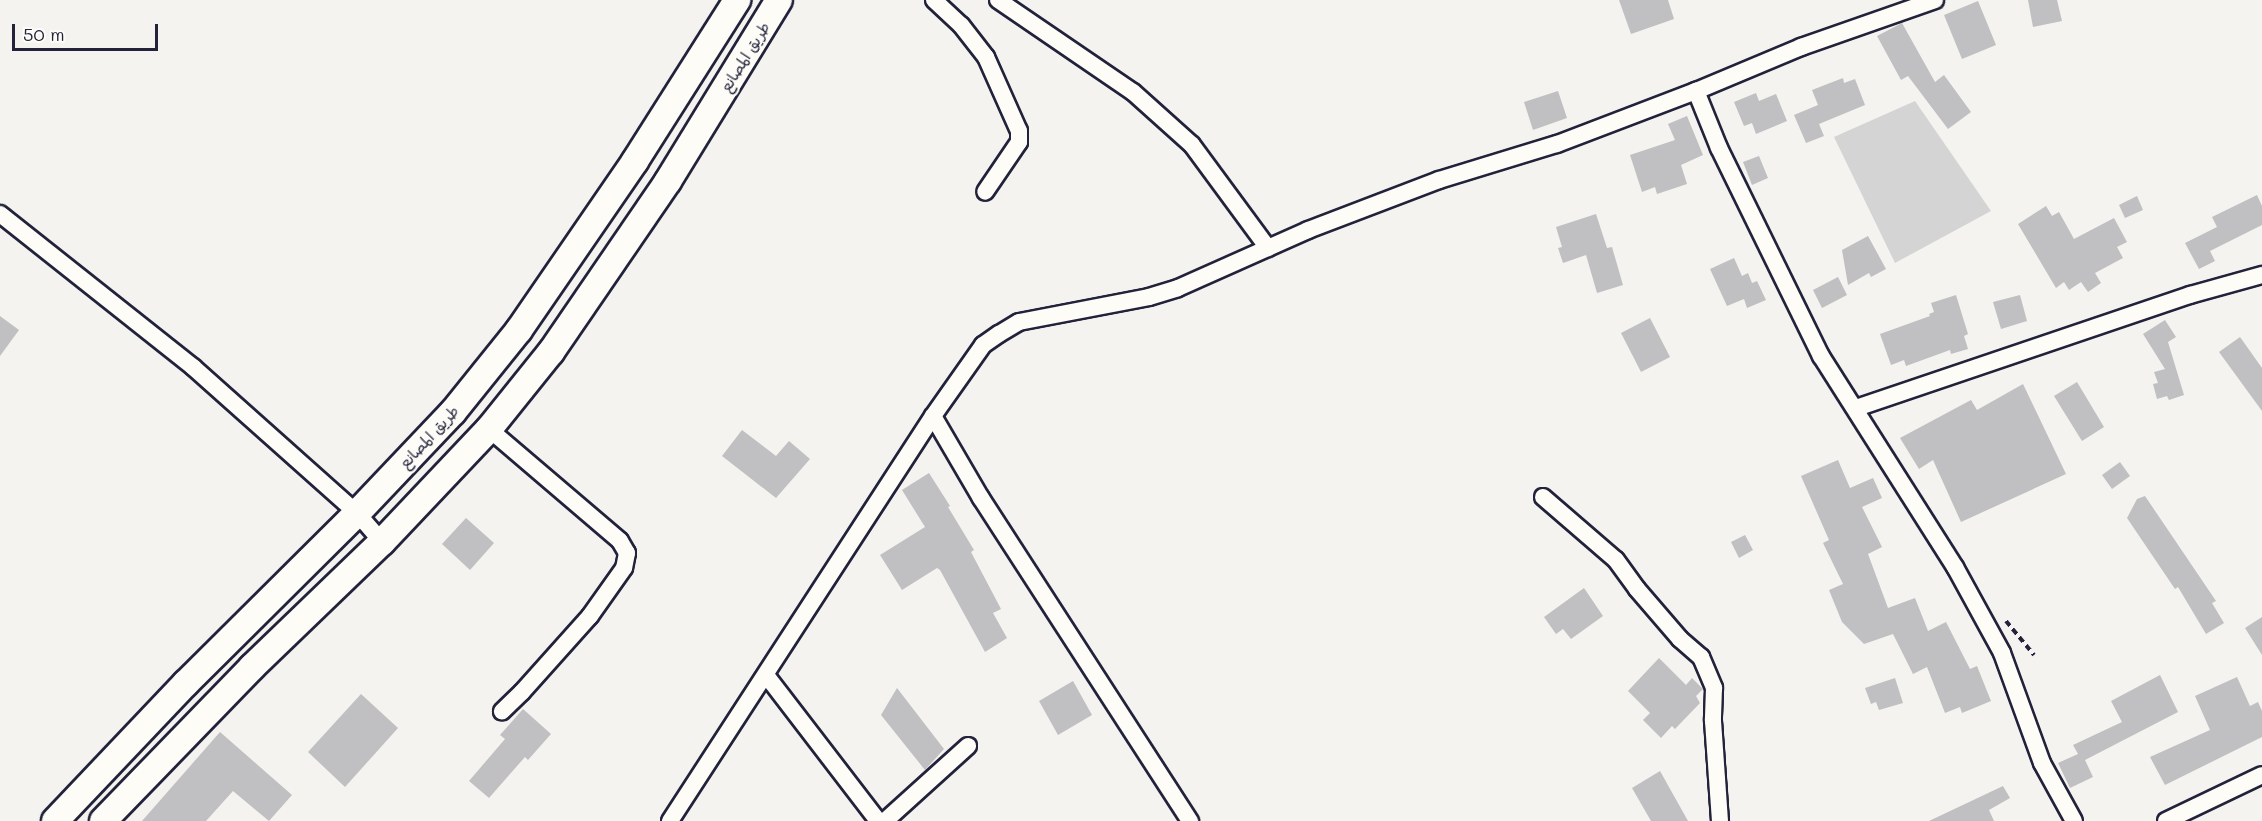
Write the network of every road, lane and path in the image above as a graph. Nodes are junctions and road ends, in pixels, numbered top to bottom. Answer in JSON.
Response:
{"nodes":[{"id":1,"x":738,"y":0,"type":"edge"},
{"id":2,"x":779,"y":0,"type":"edge"},
{"id":3,"x":934,"y":0,"type":"edge"},
{"id":4,"x":998,"y":0,"type":"edge"},
{"id":5,"x":1935,"y":0,"type":"edge"},
{"id":6,"x":1696,"y":91,"type":"junction"},
{"id":7,"x":985,"y":192,"type":"dead end"},
{"id":8,"x":0,"y":214,"type":"edge"},
{"id":9,"x":1268,"y":248,"type":"junction"},
{"id":10,"x":2262,"y":275,"type":"edge"},
{"id":11,"x":1856,"y":408,"type":"junction"},
{"id":12,"x":933,"y":416,"type":"junction"},
{"id":13,"x":489,"y":429,"type":"junction"},
{"id":14,"x":1543,"y":497,"type":"dead end"},
{"id":15,"x":357,"y":513,"type":"junction"},
{"id":16,"x":382,"y":542,"type":"junction"},
{"id":17,"x":766,"y":675,"type":"junction"},
{"id":18,"x":502,"y":711,"type":"dead end"},
{"id":19,"x":968,"y":746,"type":"dead end"},
{"id":20,"x":2262,"y":775,"type":"edge"},
{"id":21,"x":55,"y":821,"type":"edge"},
{"id":22,"x":103,"y":821,"type":"edge"},
{"id":23,"x":670,"y":821,"type":"edge"},
{"id":24,"x":878,"y":821,"type":"edge"},
{"id":25,"x":885,"y":821,"type":"edge"},
{"id":26,"x":1190,"y":821,"type":"edge"},
{"id":27,"x":1720,"y":821,"type":"edge"},
{"id":28,"x":2074,"y":821,"type":"edge"},
{"id":29,"x":2166,"y":821,"type":"edge"}],
"edges":[{"from":1,"to":15,"type":"main road","name":"طريق المصانع"},
{"from":2,"to":13,"type":"main road","name":"طريق المصانع"},
{"from":3,"to":7,"type":"street"},
{"from":4,"to":9,"type":"street"},
{"from":5,"to":6,"type":"street"},
{"from":6,"to":9,"type":"street"},
{"from":6,"to":11,"type":"street"},
{"from":8,"to":15,"type":"street"},
{"from":9,"to":12,"type":"street"},
{"from":10,"to":11,"type":"street"},
{"from":11,"to":28,"type":"street"},
{"from":12,"to":17,"type":"street"},
{"from":12,"to":26,"type":"street"},
{"from":13,"to":16,"type":"main road","name":"طريق المصانع"},
{"from":13,"to":18,"type":"street"},
{"from":14,"to":27,"type":"street"},
{"from":15,"to":16,"type":"street"},
{"from":15,"to":21,"type":"main road","name":"طريق المصانع"},
{"from":16,"to":22,"type":"main road","name":"طريق المصانع"},
{"from":17,"to":23,"type":"street"},
{"from":17,"to":24,"type":"street"},
{"from":19,"to":25,"type":"street"},
{"from":20,"to":29,"type":"street"}]}
